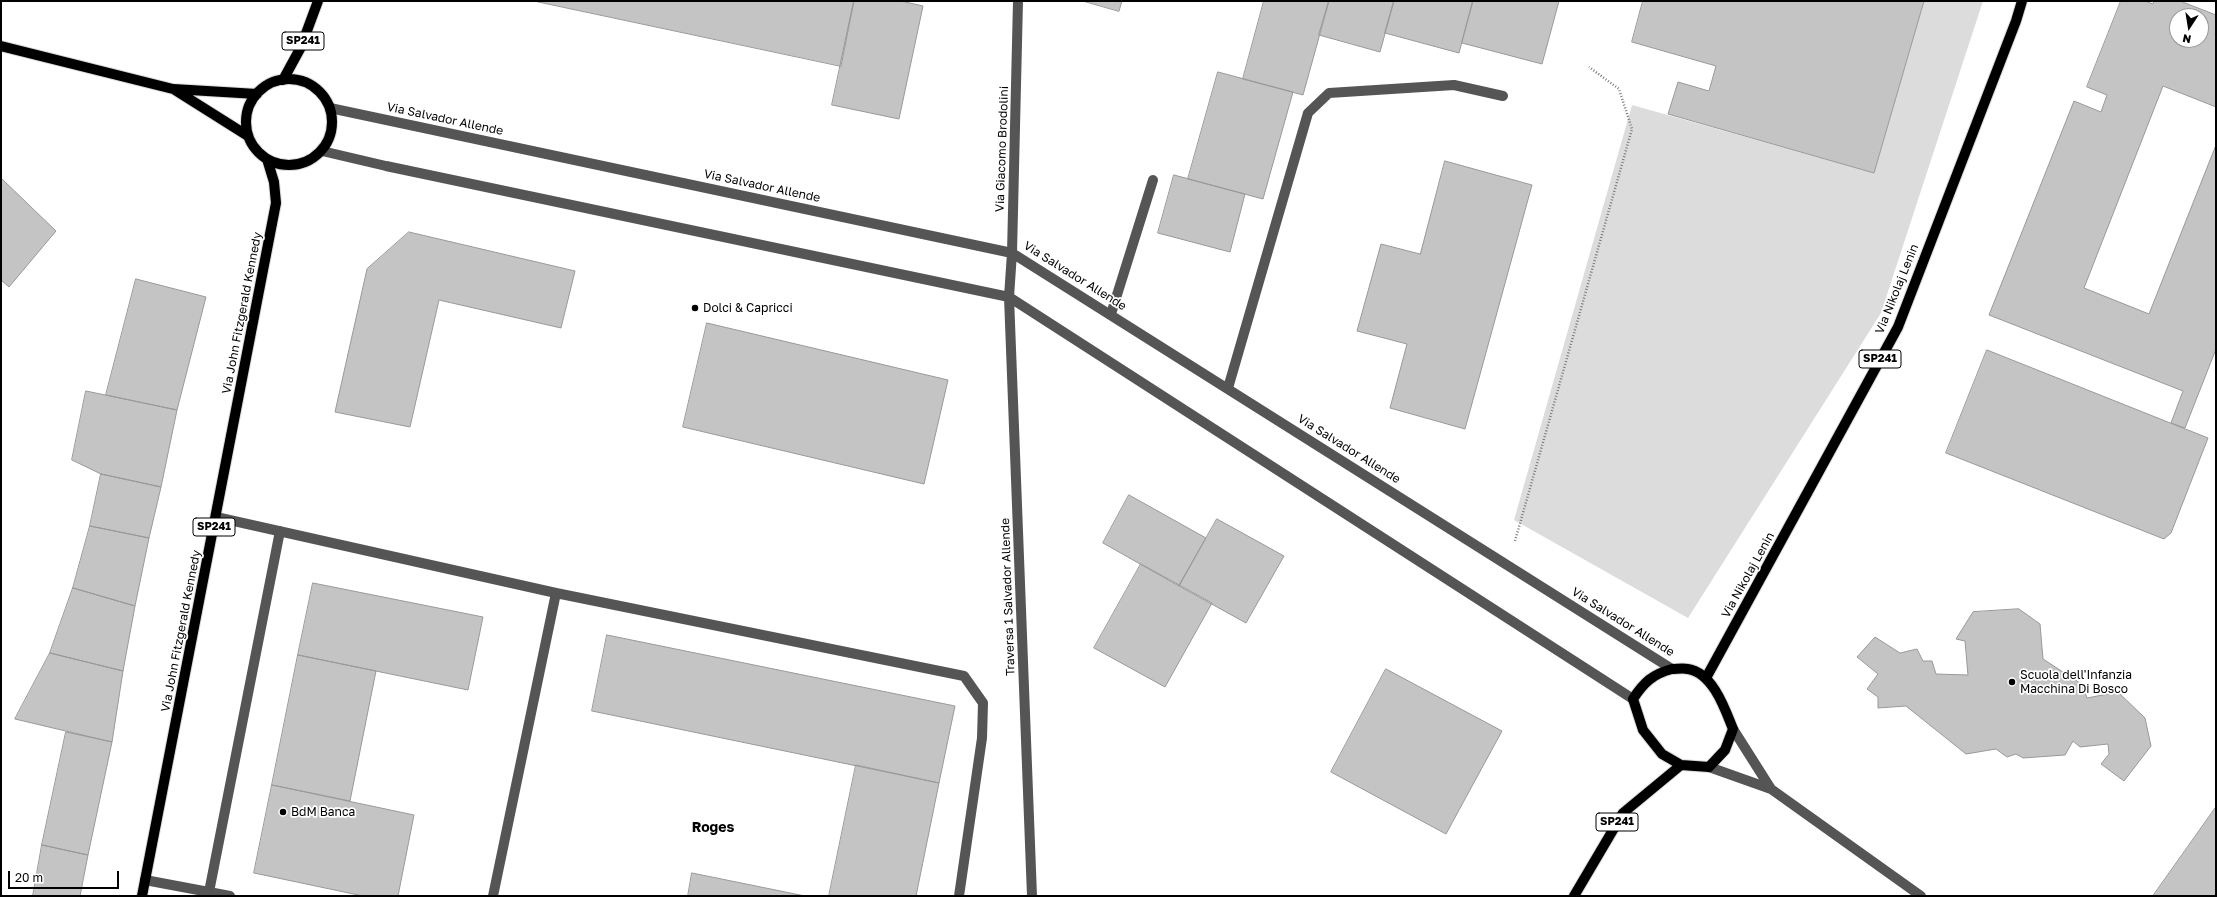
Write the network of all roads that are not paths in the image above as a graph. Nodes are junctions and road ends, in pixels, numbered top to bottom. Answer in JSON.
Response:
{"nodes":[{"id":1,"x":318,"y":1,"type":"edge"},
{"id":2,"x":1018,"y":1,"type":"edge"},
{"id":3,"x":2022,"y":1,"type":"edge"},
{"id":4,"x":1,"y":46,"type":"edge"},
{"id":5,"x":283,"y":80,"type":"junction"},
{"id":6,"x":173,"y":89,"type":"junction"},
{"id":7,"x":257,"y":94,"type":"junction"},
{"id":8,"x":1503,"y":96,"type":"dead end"},
{"id":9,"x":330,"y":108,"type":"junction"},
{"id":10,"x":248,"y":136,"type":"junction"},
{"id":11,"x":322,"y":151,"type":"junction"},
{"id":12,"x":267,"y":159,"type":"junction"},
{"id":13,"x":1154,"y":180,"type":"dead end"},
{"id":14,"x":1012,"y":253,"type":"junction"},
{"id":15,"x":1009,"y":297,"type":"junction"},
{"id":16,"x":1111,"y":314,"type":"junction"},
{"id":17,"x":1228,"y":388,"type":"junction"},
{"id":18,"x":216,"y":517,"type":"junction"},
{"id":19,"x":280,"y":531,"type":"junction"},
{"id":20,"x":556,"y":593,"type":"junction"},
{"id":21,"x":1672,"y":669,"type":"junction"},
{"id":22,"x":1706,"y":678,"type":"junction"},
{"id":23,"x":1633,"y":699,"type":"junction"},
{"id":24,"x":1733,"y":729,"type":"junction"},
{"id":25,"x":1681,"y":765,"type":"junction"},
{"id":26,"x":1709,"y":767,"type":"junction"},
{"id":27,"x":1771,"y":789,"type":"junction"},
{"id":28,"x":144,"y":880,"type":"junction"},
{"id":29,"x":209,"y":892,"type":"junction"},
{"id":30,"x":142,"y":896,"type":"edge"},
{"id":31,"x":230,"y":896,"type":"edge"},
{"id":32,"x":493,"y":896,"type":"edge"},
{"id":33,"x":959,"y":896,"type":"edge"},
{"id":34,"x":1032,"y":896,"type":"edge"},
{"id":35,"x":1574,"y":896,"type":"edge"},
{"id":36,"x":1921,"y":896,"type":"edge"}],
"edges":[{"from":1,"to":5,"type":"main road","number":"SP241"},
{"from":2,"to":14,"type":"street","name":"Via Giacomo Brodolini"},
{"from":3,"to":22,"type":"main road","name":"Via Nikolaj Lenin","number":"SP241"},
{"from":4,"to":6,"type":"main road"},
{"from":5,"to":7,"type":"main road"},
{"from":5,"to":9,"type":"main road"},
{"from":6,"to":7,"type":"main road"},
{"from":6,"to":10,"type":"main road"},
{"from":7,"to":10,"type":"main road"},
{"from":8,"to":17,"type":"street"},
{"from":9,"to":11,"type":"main road"},
{"from":9,"to":14,"type":"street","name":"Via Salvador Allende"},
{"from":10,"to":12,"type":"main road","name":"Via John Fitzgerald Kennedy"},
{"from":11,"to":12,"type":"main road"},
{"from":11,"to":15,"type":"street"},
{"from":12,"to":18,"type":"main road","name":"Via John Fitzgerald Kennedy","number":"SP241"},
{"from":13,"to":16,"type":"street"},
{"from":14,"to":15,"type":"street","name":"Via Giacomo Brodolini"},
{"from":14,"to":16,"type":"street","name":"Via Salvador Allende"},
{"from":15,"to":23,"type":"street"},
{"from":15,"to":34,"type":"street","name":"Traversa 1 Salvador Allende"},
{"from":16,"to":17,"type":"street","name":"Via Salvador Allende"},
{"from":17,"to":21,"type":"street","name":"Via Salvador Allende"},
{"from":18,"to":19,"type":"street"},
{"from":18,"to":28,"type":"main road","name":"Via John Fitzgerald Kennedy","number":"SP241"},
{"from":19,"to":20,"type":"street"},
{"from":19,"to":29,"type":"street"},
{"from":20,"to":32,"type":"street"},
{"from":20,"to":33,"type":"street"},
{"from":21,"to":22,"type":"main road"},
{"from":21,"to":23,"type":"main road"},
{"from":22,"to":24,"type":"main road"},
{"from":23,"to":25,"type":"main road"},
{"from":24,"to":26,"type":"main road"},
{"from":24,"to":27,"type":"street"},
{"from":25,"to":26,"type":"main road"},
{"from":25,"to":35,"type":"main road","number":"SP241"},
{"from":26,"to":27,"type":"street"},
{"from":27,"to":36,"type":"street"},
{"from":28,"to":29,"type":"street"},
{"from":28,"to":30,"type":"main road","name":"Via John Fitzgerald Kennedy","number":"SP241"},
{"from":29,"to":31,"type":"street"}]}
